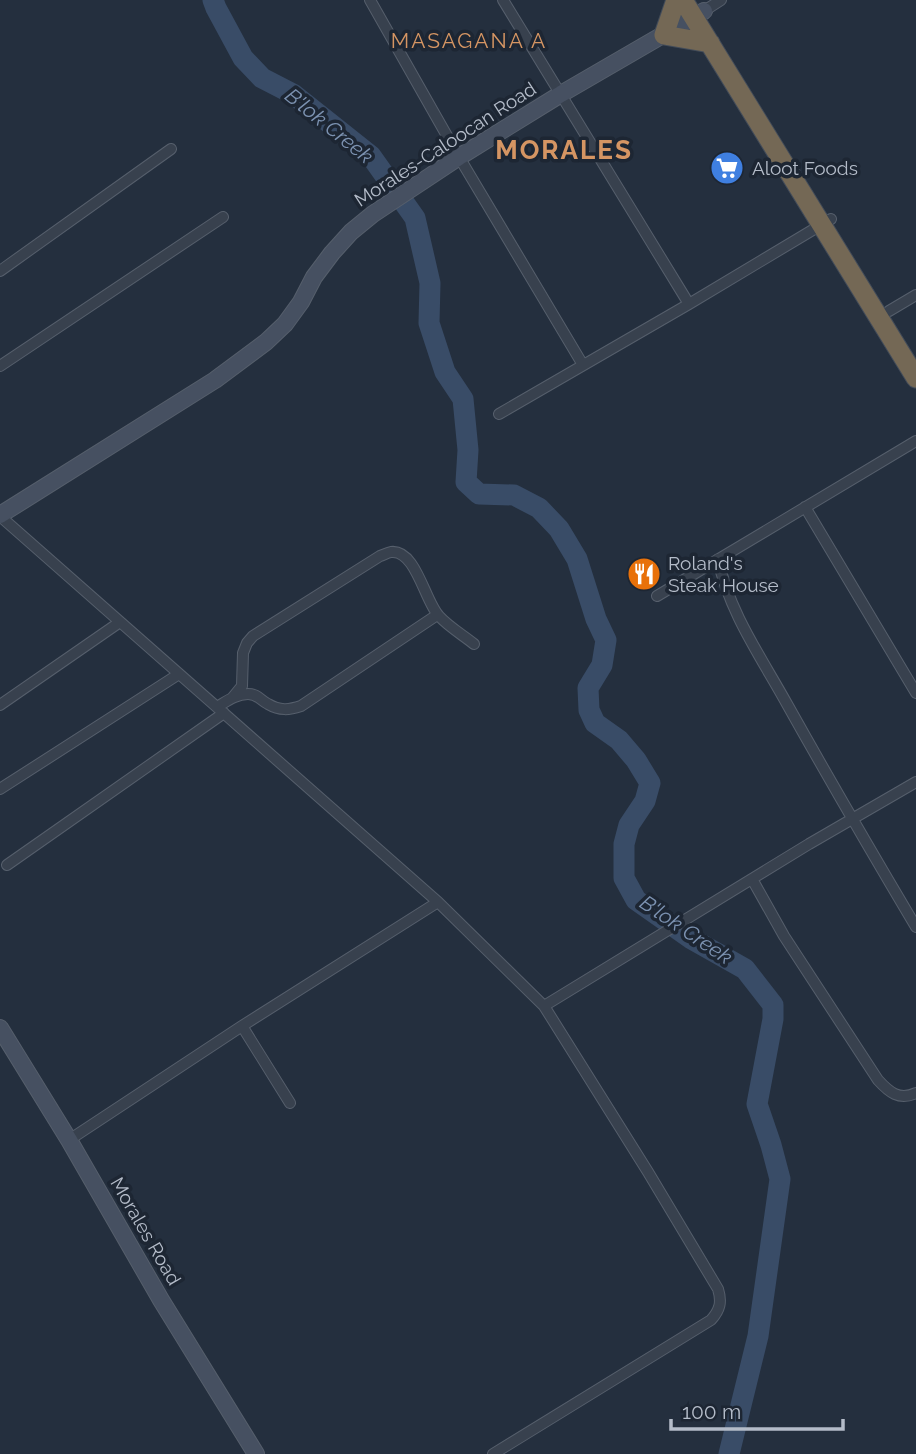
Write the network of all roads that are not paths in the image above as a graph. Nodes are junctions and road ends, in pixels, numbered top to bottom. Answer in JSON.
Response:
{"nodes":[{"id":1,"x":370,"y":0,"type":"edge"},
{"id":2,"x":503,"y":0,"type":"edge"},
{"id":3,"x":677,"y":0,"type":"edge"},
{"id":4,"x":683,"y":0,"type":"edge"},
{"id":5,"x":721,"y":0,"type":"edge"},
{"id":6,"x":698,"y":10,"type":"edge"},
{"id":7,"x":664,"y":35,"type":"junction"},
{"id":8,"x":710,"y":43,"type":"junction"},
{"id":9,"x":561,"y":94,"type":"junction"},
{"id":10,"x":171,"y":149,"type":"dead end"},
{"id":11,"x":459,"y":157,"type":"junction"},
{"id":12,"x":223,"y":217,"type":"dead end"},
{"id":13,"x":826,"y":222,"type":"junction"},
{"id":14,"x":0,"y":271,"type":"edge"},
{"id":15,"x":916,"y":295,"type":"edge"},
{"id":16,"x":690,"y":304,"type":"junction"},
{"id":17,"x":889,"y":311,"type":"junction"},
{"id":18,"x":916,"y":356,"type":"edge"},
{"id":19,"x":583,"y":365,"type":"junction"},
{"id":20,"x":0,"y":366,"type":"edge"},
{"id":21,"x":916,"y":378,"type":"edge"},
{"id":22,"x":499,"y":414,"type":"dead end"},
{"id":23,"x":916,"y":441,"type":"edge"},
{"id":24,"x":805,"y":507,"type":"junction"},
{"id":25,"x":0,"y":516,"type":"edge"},
{"id":26,"x":718,"y":559,"type":"junction"},
{"id":27,"x":657,"y":596,"type":"dead end"},
{"id":28,"x":437,"y":615,"type":"junction"},
{"id":29,"x":120,"y":622,"type":"junction"},
{"id":30,"x":474,"y":645,"type":"dead end"},
{"id":31,"x":179,"y":674,"type":"junction"},
{"id":32,"x":916,"y":693,"type":"edge"},
{"id":33,"x":233,"y":697,"type":"junction"},
{"id":34,"x":0,"y":705,"type":"edge"},
{"id":35,"x":220,"y":710,"type":"junction"},
{"id":36,"x":916,"y":782,"type":"edge"},
{"id":37,"x":0,"y":789,"type":"edge"},
{"id":38,"x":852,"y":818,"type":"junction"},
{"id":39,"x":7,"y":865,"type":"dead end"},
{"id":40,"x":752,"y":879,"type":"junction"},
{"id":41,"x":438,"y":902,"type":"junction"},
{"id":42,"x":916,"y":927,"type":"edge"},
{"id":43,"x":544,"y":1006,"type":"junction"},
{"id":44,"x":242,"y":1026,"type":"junction"},
{"id":45,"x":0,"y":1028,"type":"edge"},
{"id":46,"x":916,"y":1093,"type":"edge"},
{"id":47,"x":290,"y":1103,"type":"dead end"},
{"id":48,"x":69,"y":1140,"type":"junction"},
{"id":49,"x":256,"y":1454,"type":"edge"},
{"id":50,"x":493,"y":1454,"type":"edge"}],
"edges":[{"from":1,"to":11,"type":"street"},
{"from":2,"to":9,"type":"street"},
{"from":3,"to":7,"type":"highway"},
{"from":4,"to":6,"type":"highway"},
{"from":5,"to":6,"type":"street"},
{"from":6,"to":7,"type":"street","name":"Morales-Caloocan Road"},
{"from":6,"to":8,"type":"highway"},
{"from":6,"to":13,"type":"highway"},
{"from":7,"to":8,"type":"highway"},
{"from":7,"to":9,"type":"street","name":"Morales-Caloocan Road"},
{"from":8,"to":13,"type":"highway"},
{"from":9,"to":11,"type":"street","name":"Morales-Caloocan Road"},
{"from":9,"to":16,"type":"street"},
{"from":10,"to":14,"type":"street"},
{"from":11,"to":19,"type":"street"},
{"from":11,"to":25,"type":"street","name":"Morales-Caloocan Road"},
{"from":12,"to":20,"type":"street"},
{"from":13,"to":16,"type":"street"},
{"from":13,"to":17,"type":"highway"},
{"from":13,"to":21,"type":"highway"},
{"from":15,"to":17,"type":"street"},
{"from":16,"to":19,"type":"street"},
{"from":17,"to":18,"type":"highway"},
{"from":19,"to":22,"type":"street"},
{"from":23,"to":24,"type":"street"},
{"from":24,"to":26,"type":"street"},
{"from":24,"to":32,"type":"street"},
{"from":25,"to":29,"type":"street"},
{"from":26,"to":27,"type":"street"},
{"from":26,"to":38,"type":"street"},
{"from":28,"to":30,"type":"street"},
{"from":28,"to":33,"type":"street"},
{"from":28,"to":33,"type":"street"},
{"from":29,"to":31,"type":"street"},
{"from":29,"to":34,"type":"street"},
{"from":31,"to":35,"type":"street"},
{"from":31,"to":37,"type":"street"},
{"from":33,"to":35,"type":"street"},
{"from":35,"to":39,"type":"street"},
{"from":35,"to":41,"type":"street"},
{"from":36,"to":38,"type":"street"},
{"from":38,"to":40,"type":"street"},
{"from":38,"to":42,"type":"street"},
{"from":40,"to":43,"type":"street"},
{"from":40,"to":46,"type":"street"},
{"from":41,"to":43,"type":"street"},
{"from":41,"to":44,"type":"street"},
{"from":43,"to":50,"type":"street"},
{"from":44,"to":47,"type":"street"},
{"from":44,"to":48,"type":"street"},
{"from":45,"to":48,"type":"street","name":"Morales Road"},
{"from":48,"to":49,"type":"street","name":"Morales Road"}]}
